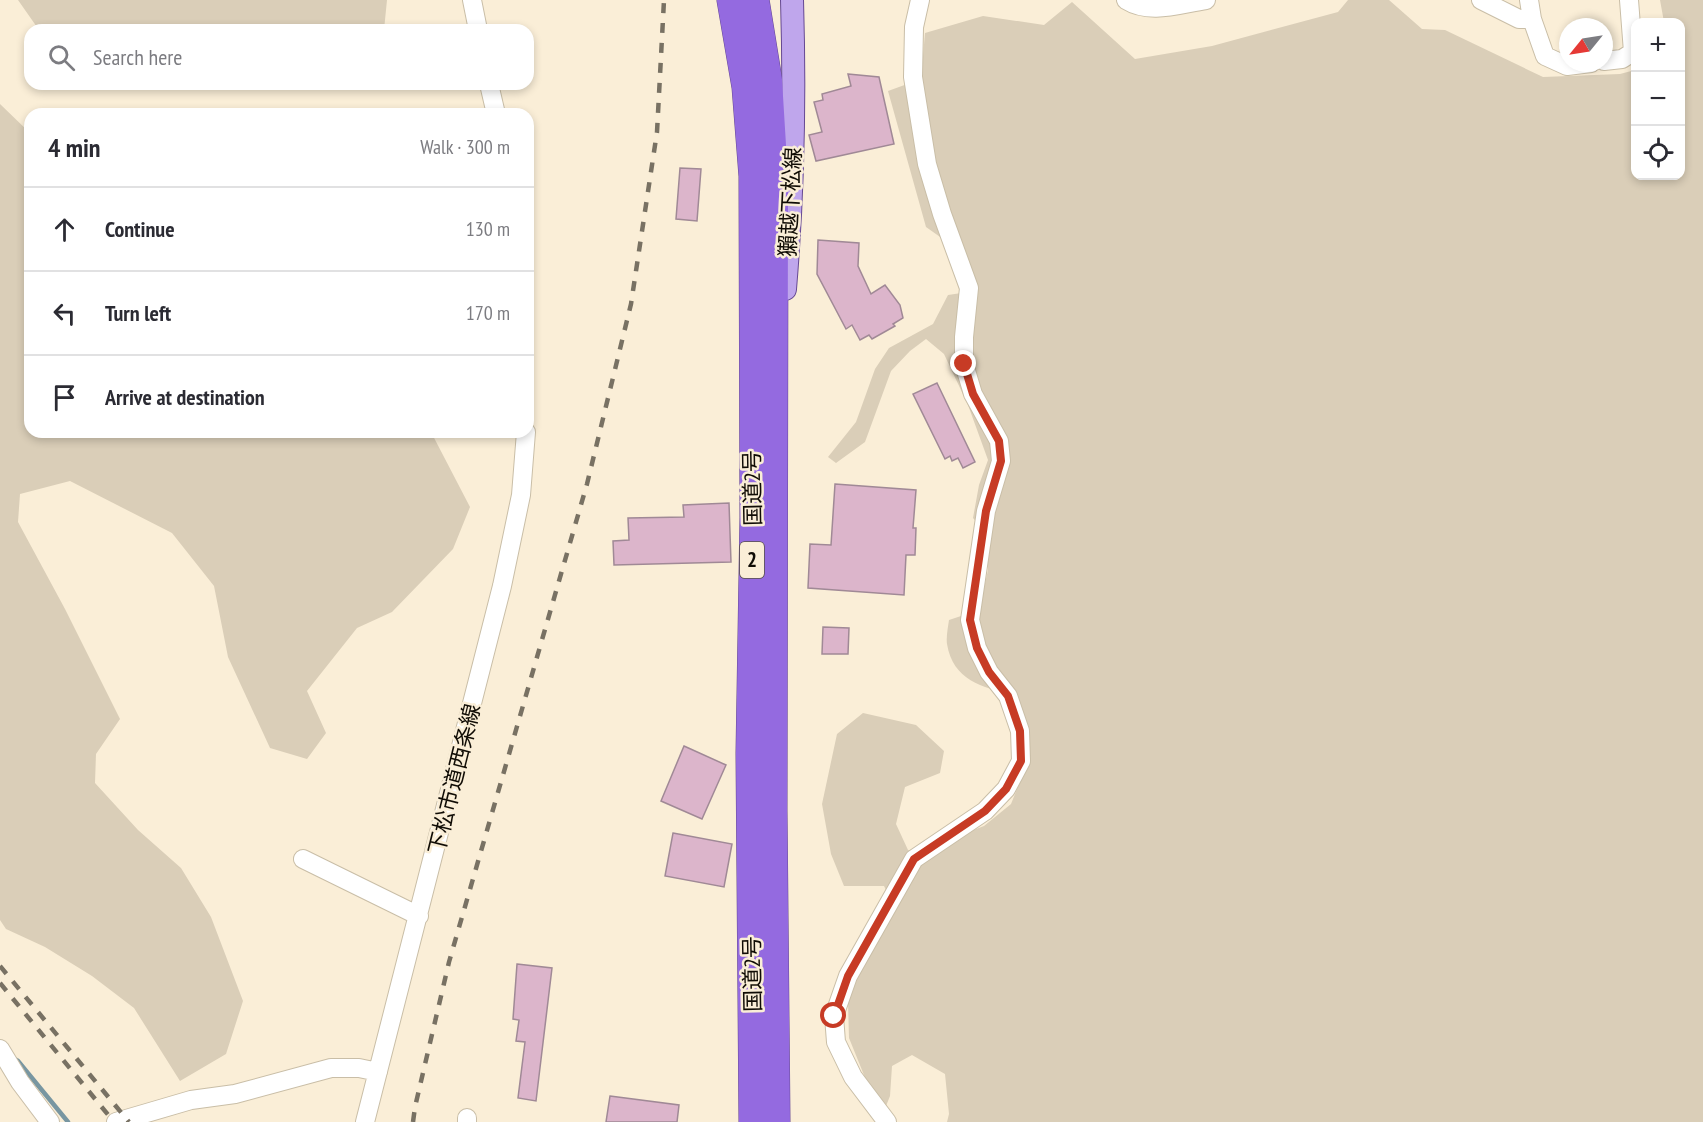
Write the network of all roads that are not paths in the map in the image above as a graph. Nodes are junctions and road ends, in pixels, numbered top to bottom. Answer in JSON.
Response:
{"nodes":[{"id":1,"x":472,"y":0,"type":"edge"},
{"id":2,"x":730,"y":0,"type":"edge"},
{"id":3,"x":756,"y":0,"type":"edge"},
{"id":4,"x":792,"y":0,"type":"edge"},
{"id":5,"x":920,"y":0,"type":"edge"},
{"id":6,"x":1126,"y":0,"type":"edge"},
{"id":7,"x":1206,"y":0,"type":"edge"},
{"id":8,"x":1480,"y":0,"type":"edge"},
{"id":9,"x":1529,"y":0,"type":"edge"},
{"id":10,"x":1629,"y":0,"type":"edge"},
{"id":11,"x":1532,"y":19,"type":"junction"},
{"id":12,"x":477,"y":24,"type":"edge"},
{"id":13,"x":1613,"y":60,"type":"edge"},
{"id":14,"x":1559,"y":62,"type":"edge"},
{"id":15,"x":490,"y":90,"type":"edge"},
{"id":16,"x":495,"y":108,"type":"edge"},
{"id":17,"x":776,"y":404,"type":"junction"},
{"id":18,"x":525,"y":438,"type":"edge"},
{"id":19,"x":303,"y":859,"type":"dead end"},
{"id":20,"x":419,"y":915,"type":"junction"},
{"id":21,"x":0,"y":1049,"type":"edge"},
{"id":22,"x":378,"y":1072,"type":"junction"},
{"id":23,"x":50,"y":1122,"type":"edge"},
{"id":24,"x":116,"y":1122,"type":"edge"},
{"id":25,"x":365,"y":1122,"type":"edge"},
{"id":26,"x":752,"y":1122,"type":"edge"},
{"id":27,"x":777,"y":1122,"type":"edge"},
{"id":28,"x":887,"y":1122,"type":"edge"}],
"edges":[{"from":1,"to":12,"type":"street"},
{"from":2,"to":26,"type":"highway","name":"国道2号","number":"2"},
{"from":3,"to":17,"type":"highway","name":"国道2号","number":"2"},
{"from":4,"to":17,"type":"main road","name":"獺越下松線"},
{"from":5,"to":28,"type":"street"},
{"from":6,"to":7,"type":"street"},
{"from":8,"to":11,"type":"street"},
{"from":9,"to":11,"type":"street"},
{"from":10,"to":13,"type":"street"},
{"from":11,"to":14,"type":"street"},
{"from":15,"to":16,"type":"street"},
{"from":17,"to":27,"type":"highway","name":"国道2号","number":"2"},
{"from":18,"to":20,"type":"street","name":"下松市道西条線"},
{"from":19,"to":20,"type":"street"},
{"from":20,"to":22,"type":"street","name":"下松市道西条線"},
{"from":21,"to":23,"type":"street"},
{"from":22,"to":24,"type":"street"},
{"from":22,"to":25,"type":"street","name":"下松市道西条線"}]}
